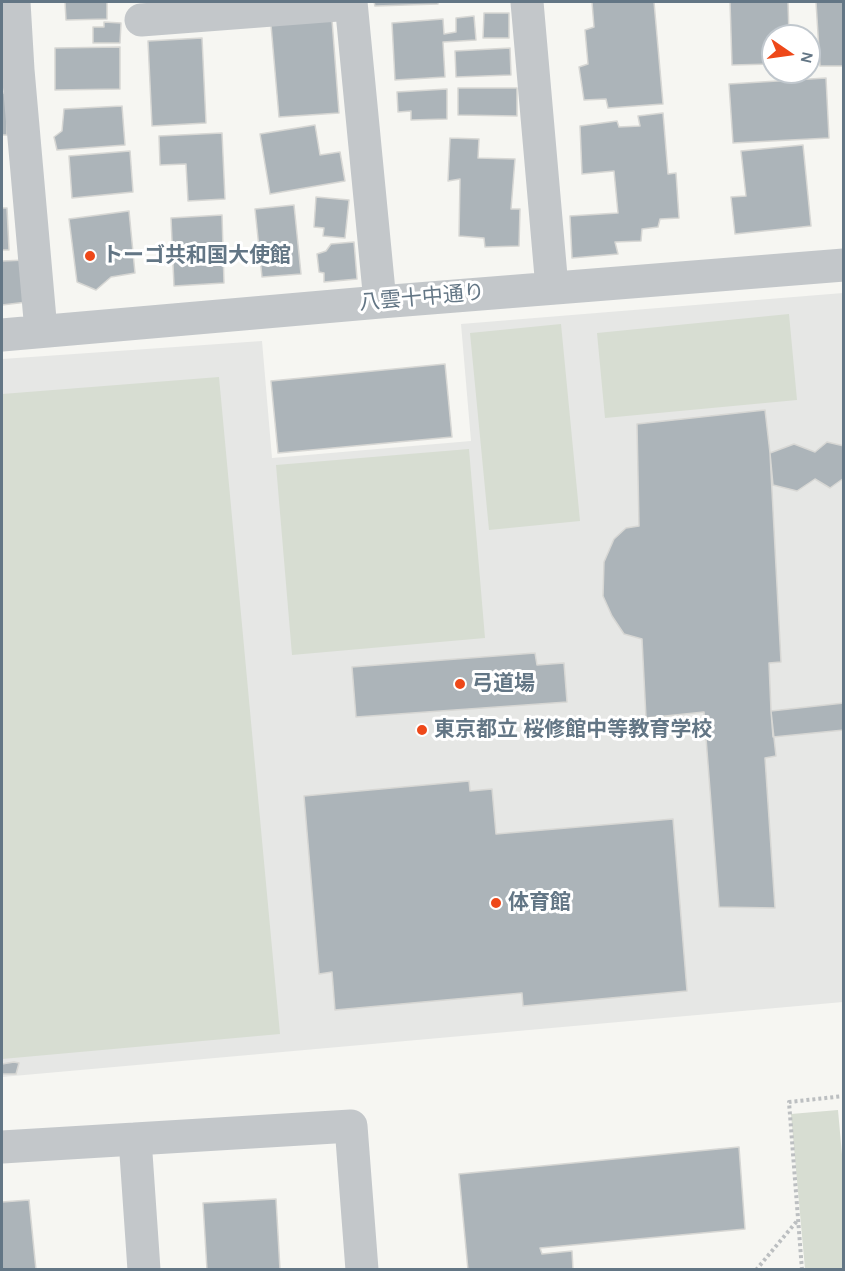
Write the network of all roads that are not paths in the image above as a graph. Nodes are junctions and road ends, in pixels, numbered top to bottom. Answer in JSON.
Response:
{"nodes":[{"id":1,"x":14,"y":2,"type":"edge"},
{"id":2,"x":527,"y":2,"type":"edge"},
{"id":3,"x":351,"y":3,"type":"edge"},
{"id":4,"x":141,"y":20,"type":"dead end"},
{"id":5,"x":10,"y":70,"type":"edge"},
{"id":6,"x":843,"y":265,"type":"edge"},
{"id":7,"x":552,"y":288,"type":"junction"},
{"id":8,"x":380,"y":302,"type":"junction"},
{"id":9,"x":41,"y":332,"type":"junction"},
{"id":10,"x":2,"y":335,"type":"edge"},
{"id":11,"x":135,"y":1139,"type":"junction"},
{"id":12,"x":2,"y":1148,"type":"edge"},
{"id":13,"x":144,"y":1269,"type":"edge"},
{"id":14,"x":362,"y":1269,"type":"edge"}],
"edges":[{"from":1,"to":5,"type":"street"},
{"from":2,"to":7,"type":"street"},
{"from":3,"to":4,"type":"street"},
{"from":3,"to":8,"type":"street"},
{"from":5,"to":9,"type":"street"},
{"from":6,"to":7,"type":"street","name":"八雲十中通り"},
{"from":7,"to":8,"type":"street","name":"八雲十中通り"},
{"from":8,"to":9,"type":"street","name":"八雲十中通り"},
{"from":9,"to":10,"type":"street","name":"八雲十中通り"},
{"from":11,"to":12,"type":"street"},
{"from":11,"to":13,"type":"street"},
{"from":11,"to":14,"type":"street"}]}
